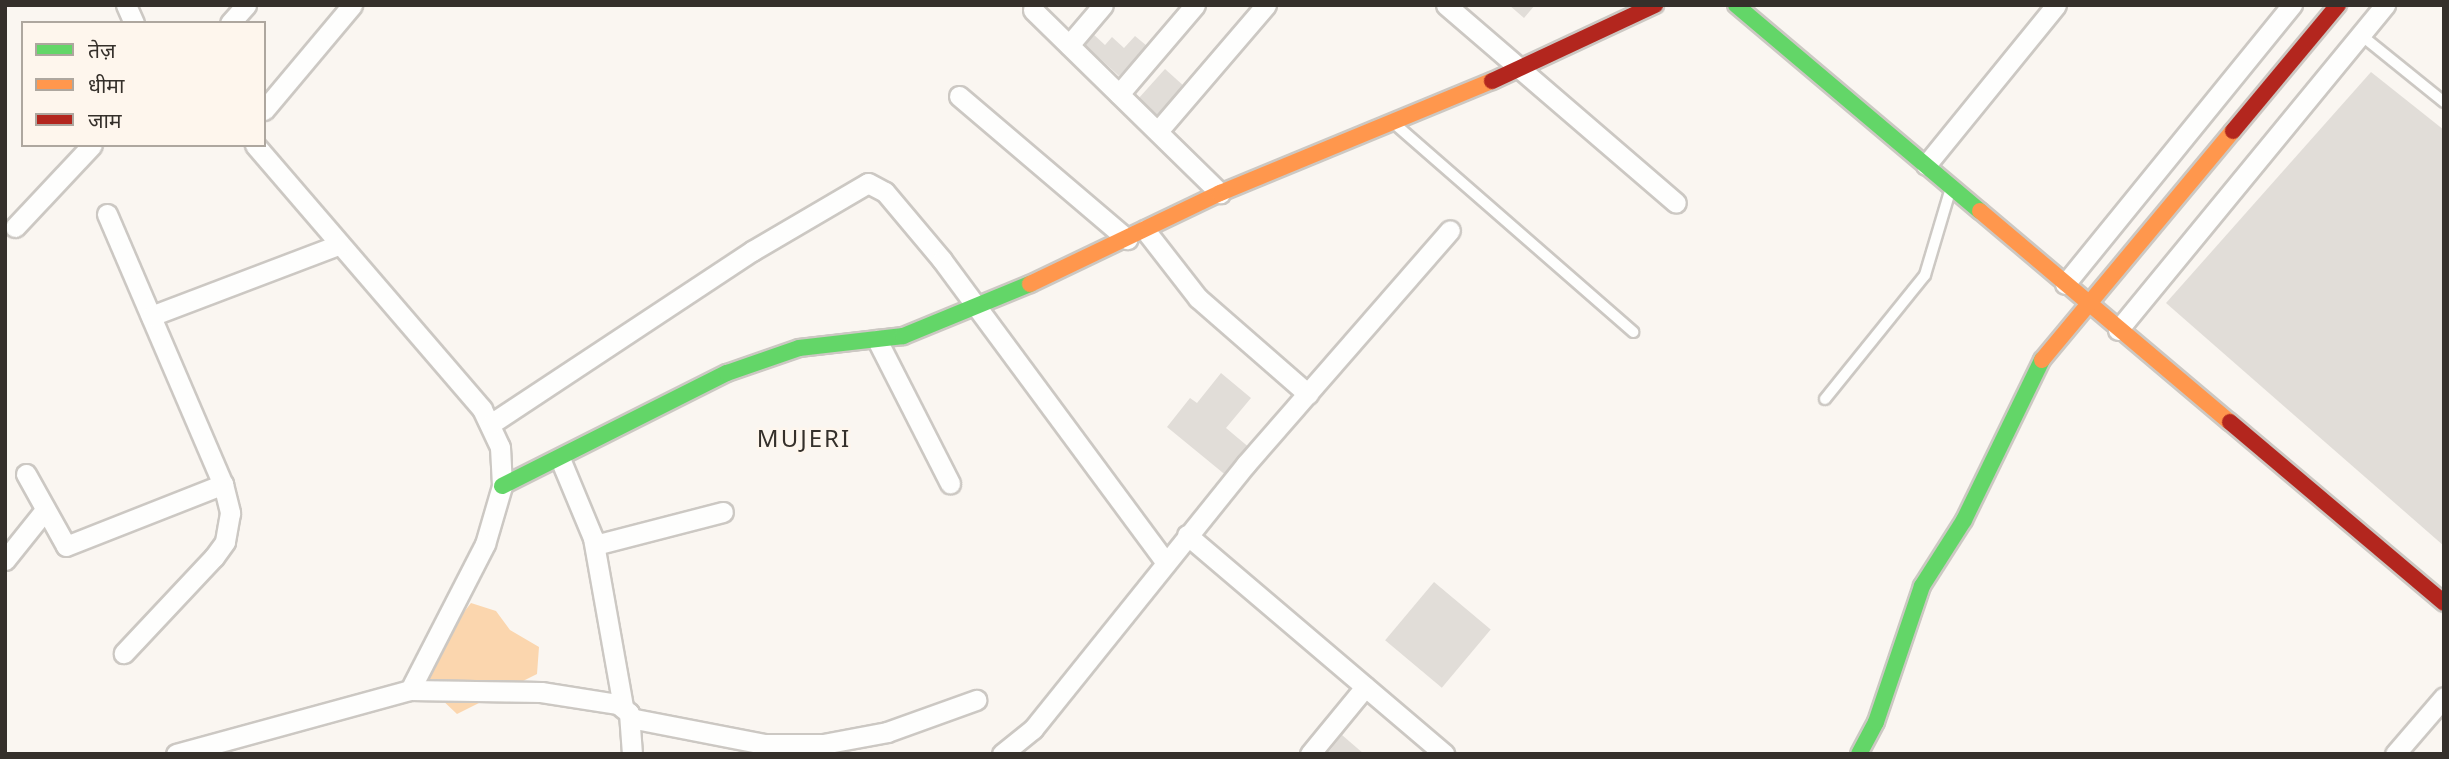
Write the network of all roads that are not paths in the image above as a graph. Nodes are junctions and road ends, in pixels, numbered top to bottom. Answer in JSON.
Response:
{"nodes":[{"id":1,"x":126,"y":5,"type":"edge"},
{"id":2,"x":246,"y":5,"type":"edge"},
{"id":3,"x":352,"y":5,"type":"edge"},
{"id":4,"x":1103,"y":5,"type":"edge"},
{"id":5,"x":1195,"y":5,"type":"edge"},
{"id":6,"x":1266,"y":5,"type":"edge"},
{"id":7,"x":1446,"y":5,"type":"edge"},
{"id":8,"x":1655,"y":5,"type":"edge"},
{"id":9,"x":2056,"y":5,"type":"edge"},
{"id":10,"x":2292,"y":5,"type":"edge"},
{"id":11,"x":2338,"y":5,"type":"edge"},
{"id":12,"x":2385,"y":5,"type":"edge"},
{"id":13,"x":1737,"y":6,"type":"edge"},
{"id":14,"x":1033,"y":10,"type":"dead end"},
{"id":15,"x":133,"y":21,"type":"edge"},
{"id":16,"x":232,"y":21,"type":"edge"},
{"id":17,"x":2361,"y":35,"type":"junction"},
{"id":18,"x":1069,"y":45,"type":"junction"},
{"id":19,"x":1520,"y":70,"type":"junction"},
{"id":20,"x":1119,"y":94,"type":"junction"},
{"id":21,"x":959,"y":96,"type":"dead end"},
{"id":22,"x":2444,"y":102,"type":"edge"},
{"id":23,"x":266,"y":108,"type":"edge"},
{"id":24,"x":1392,"y":122,"type":"junction"},
{"id":25,"x":1158,"y":131,"type":"junction"},
{"id":26,"x":90,"y":147,"type":"edge"},
{"id":27,"x":257,"y":147,"type":"edge"},
{"id":28,"x":1926,"y":165,"type":"junction"},
{"id":29,"x":1951,"y":187,"type":"junction"},
{"id":30,"x":1220,"y":193,"type":"junction"},
{"id":31,"x":1676,"y":203,"type":"dead end"},
{"id":32,"x":107,"y":214,"type":"dead end"},
{"id":33,"x":15,"y":227,"type":"dead end"},
{"id":34,"x":1450,"y":230,"type":"dead end"},
{"id":35,"x":1136,"y":234,"type":"junction"},
{"id":36,"x":338,"y":245,"type":"junction"},
{"id":37,"x":2065,"y":284,"type":"junction"},
{"id":38,"x":2090,"y":307,"type":"junction"},
{"id":39,"x":975,"y":310,"type":"junction"},
{"id":40,"x":150,"y":316,"type":"junction"},
{"id":41,"x":2118,"y":330,"type":"junction"},
{"id":42,"x":1633,"y":332,"type":"dead end"},
{"id":43,"x":877,"y":340,"type":"junction"},
{"id":44,"x":1308,"y":394,"type":"junction"},
{"id":45,"x":1825,"y":399,"type":"dead end"},
{"id":46,"x":492,"y":423,"type":"junction"},
{"id":47,"x":561,"y":461,"type":"junction"},
{"id":48,"x":26,"y":474,"type":"dead end"},
{"id":49,"x":950,"y":483,"type":"dead end"},
{"id":50,"x":223,"y":484,"type":"junction"},
{"id":51,"x":502,"y":486,"type":"junction"},
{"id":52,"x":45,"y":510,"type":"junction"},
{"id":53,"x":723,"y":512,"type":"dead end"},
{"id":54,"x":1186,"y":535,"type":"junction"},
{"id":55,"x":595,"y":545,"type":"junction"},
{"id":56,"x":5,"y":560,"type":"edge"},
{"id":57,"x":1166,"y":561,"type":"junction"},
{"id":58,"x":2444,"y":603,"type":"edge"},
{"id":59,"x":124,"y":653,"type":"dead end"},
{"id":60,"x":1365,"y":687,"type":"junction"},
{"id":61,"x":410,"y":690,"type":"junction"},
{"id":62,"x":2444,"y":697,"type":"edge"},
{"id":63,"x":976,"y":700,"type":"dead end"},
{"id":64,"x":626,"y":713,"type":"junction"},
{"id":65,"x":176,"y":754,"type":"edge"},
{"id":66,"x":632,"y":754,"type":"edge"},
{"id":67,"x":1002,"y":754,"type":"edge"},
{"id":68,"x":1310,"y":754,"type":"edge"},
{"id":69,"x":1444,"y":754,"type":"edge"},
{"id":70,"x":1859,"y":754,"type":"edge"},
{"id":71,"x":2395,"y":754,"type":"edge"}],
"edges":[{"from":1,"to":15,"type":"street"},
{"from":2,"to":16,"type":"street"},
{"from":3,"to":23,"type":"street"},
{"from":4,"to":18,"type":"street"},
{"from":5,"to":20,"type":"street"},
{"from":6,"to":25,"type":"street"},
{"from":7,"to":19,"type":"street"},
{"from":8,"to":19,"type":"street"},
{"from":9,"to":28,"type":"street"},
{"from":10,"to":37,"type":"street"},
{"from":11,"to":38,"type":"street"},
{"from":12,"to":17,"type":"street"},
{"from":13,"to":28,"type":"street"},
{"from":14,"to":18,"type":"street"},
{"from":17,"to":22,"type":"lane"},
{"from":17,"to":41,"type":"street"},
{"from":18,"to":20,"type":"street"},
{"from":19,"to":24,"type":"street"},
{"from":19,"to":31,"type":"street"},
{"from":20,"to":25,"type":"street"},
{"from":21,"to":35,"type":"street"},
{"from":24,"to":30,"type":"street"},
{"from":24,"to":42,"type":"lane"},
{"from":25,"to":30,"type":"street"},
{"from":26,"to":33,"type":"street"},
{"from":27,"to":36,"type":"street"},
{"from":28,"to":29,"type":"street"},
{"from":29,"to":37,"type":"street"},
{"from":29,"to":45,"type":"lane"},
{"from":30,"to":35,"type":"street"},
{"from":32,"to":40,"type":"street"},
{"from":34,"to":44,"type":"street"},
{"from":35,"to":39,"type":"street"},
{"from":35,"to":44,"type":"street"},
{"from":36,"to":40,"type":"street"},
{"from":36,"to":46,"type":"street"},
{"from":37,"to":38,"type":"street"},
{"from":38,"to":41,"type":"street"},
{"from":38,"to":70,"type":"street"},
{"from":39,"to":43,"type":"street"},
{"from":39,"to":46,"type":"street"},
{"from":39,"to":57,"type":"street"},
{"from":40,"to":50,"type":"street"},
{"from":41,"to":58,"type":"street"},
{"from":43,"to":47,"type":"street"},
{"from":43,"to":49,"type":"street"},
{"from":44,"to":54,"type":"street"},
{"from":46,"to":51,"type":"street"},
{"from":47,"to":51,"type":"street"},
{"from":47,"to":55,"type":"street"},
{"from":48,"to":52,"type":"street"},
{"from":50,"to":52,"type":"street"},
{"from":50,"to":59,"type":"street"},
{"from":51,"to":61,"type":"street"},
{"from":52,"to":56,"type":"street"},
{"from":53,"to":55,"type":"street"},
{"from":54,"to":57,"type":"street"},
{"from":54,"to":60,"type":"street"},
{"from":55,"to":64,"type":"street"},
{"from":57,"to":67,"type":"street"},
{"from":60,"to":68,"type":"street"},
{"from":60,"to":69,"type":"street"},
{"from":61,"to":64,"type":"street"},
{"from":61,"to":65,"type":"street"},
{"from":62,"to":71,"type":"street"},
{"from":63,"to":64,"type":"street"},
{"from":64,"to":66,"type":"street"}]}
